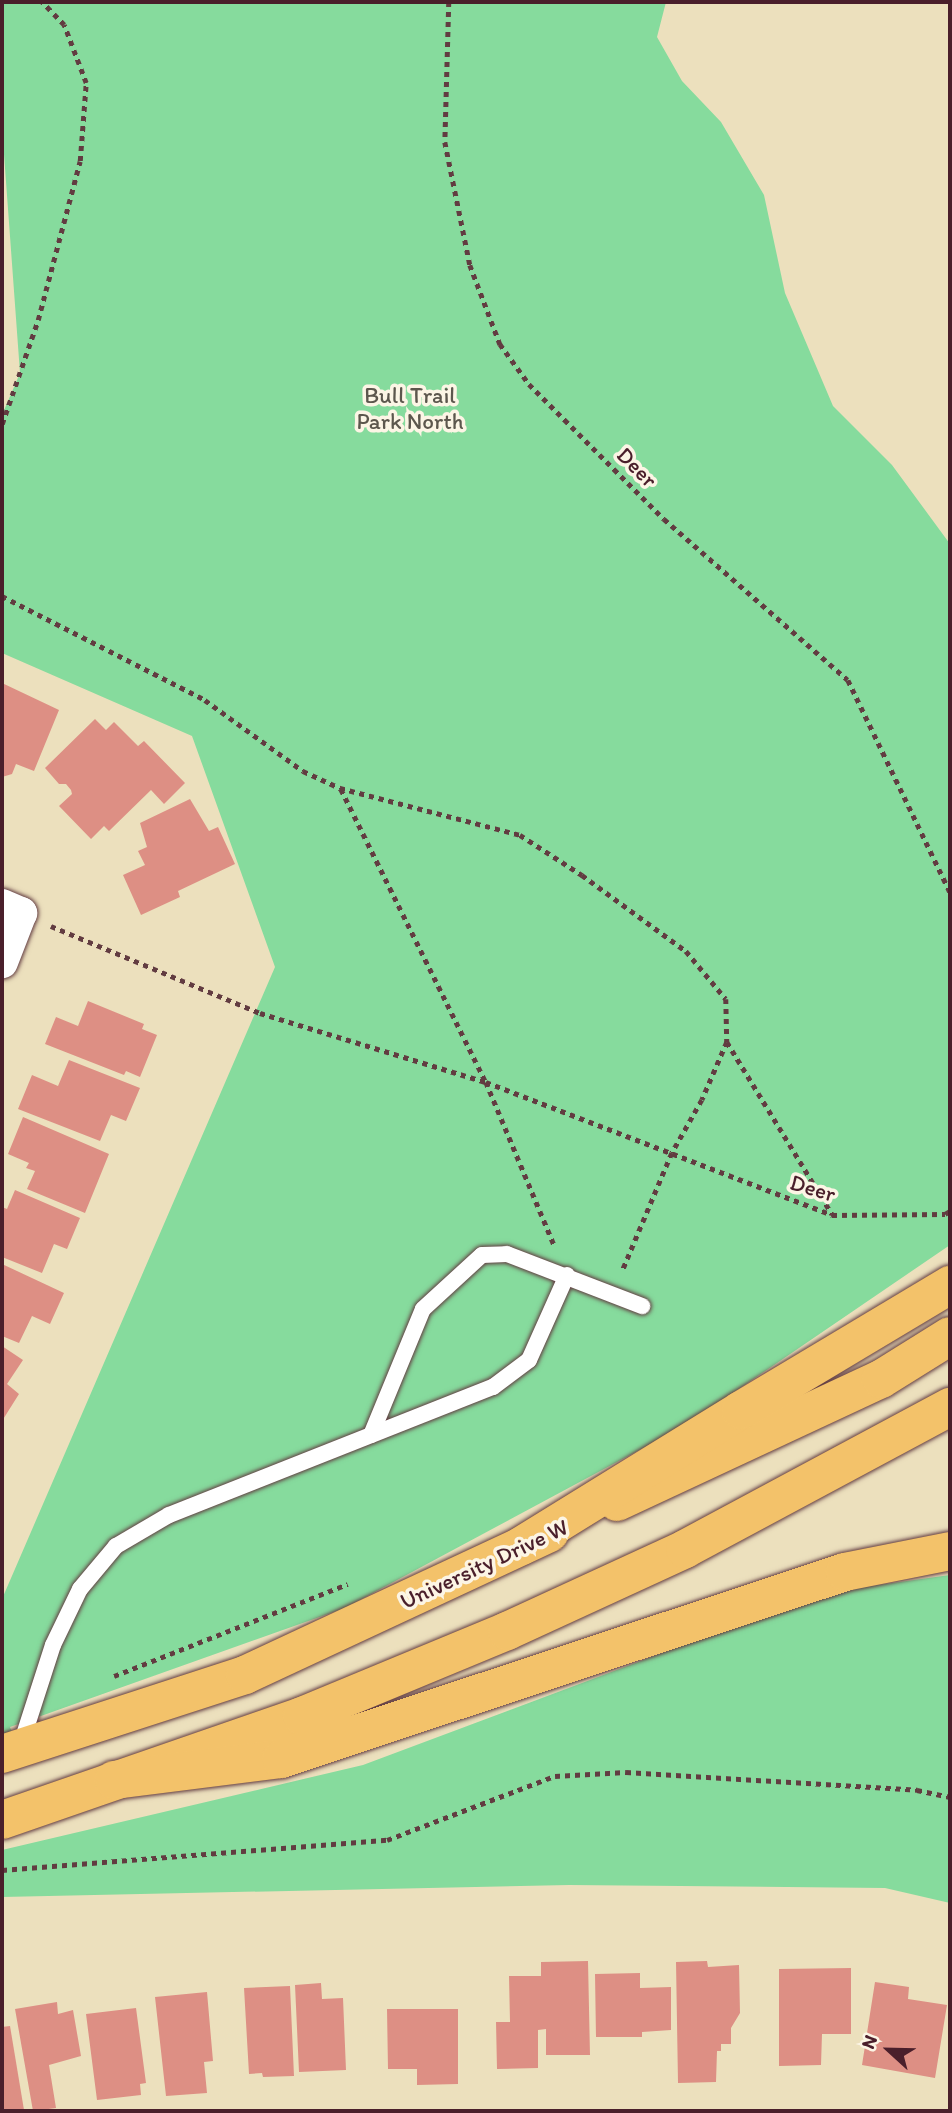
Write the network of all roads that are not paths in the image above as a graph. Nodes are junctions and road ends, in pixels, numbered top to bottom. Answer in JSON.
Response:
{"nodes":[{"id":1,"x":12,"y":909,"type":"edge"},
{"id":2,"x":2,"y":962,"type":"edge"},
{"id":3,"x":567,"y":1275,"type":"junction"},
{"id":4,"x":950,"y":1285,"type":"edge"},
{"id":5,"x":642,"y":1306,"type":"dead end"},
{"id":6,"x":950,"y":1336,"type":"edge"},
{"id":7,"x":950,"y":1407,"type":"edge"},
{"id":8,"x":371,"y":1435,"type":"junction"},
{"id":9,"x":521,"y":1546,"type":"junction"},
{"id":10,"x":950,"y":1551,"type":"edge"},
{"id":11,"x":10,"y":1752,"type":"edge"},
{"id":12,"x":114,"y":1780,"type":"junction"},
{"id":13,"x":2,"y":1820,"type":"edge"}],
"edges":[{"from":1,"to":2,"type":"street"},
{"from":3,"to":5,"type":"lane"},
{"from":3,"to":8,"type":"lane"},
{"from":3,"to":8,"type":"lane"},
{"from":4,"to":9,"type":"main road"},
{"from":6,"to":9,"type":"main road","name":"University Drive W"},
{"from":7,"to":12,"type":"main road"},
{"from":8,"to":11,"type":"lane"},
{"from":9,"to":11,"type":"main road","name":"University Drive W"},
{"from":10,"to":12,"type":"main road"},
{"from":12,"to":13,"type":"main road"}]}
